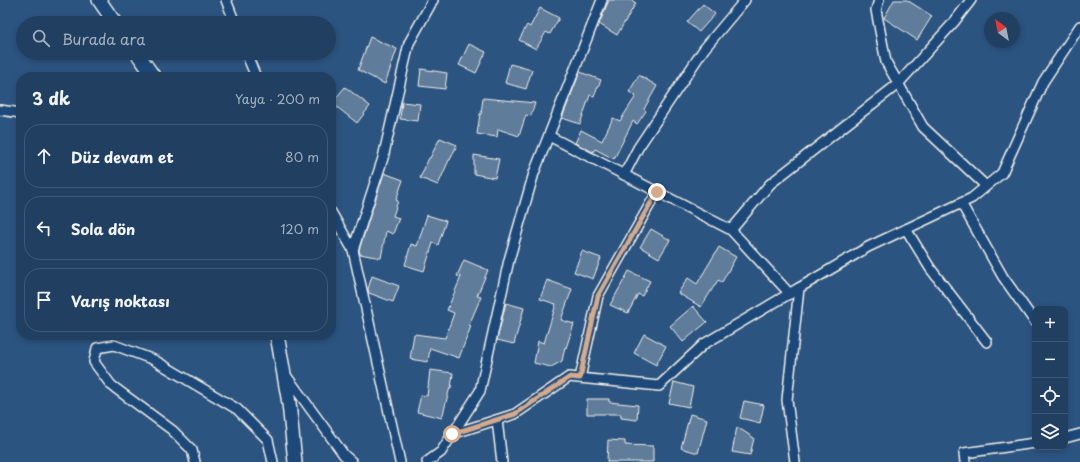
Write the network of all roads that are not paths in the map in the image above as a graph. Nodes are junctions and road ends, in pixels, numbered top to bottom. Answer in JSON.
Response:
{"nodes":[{"id":1,"x":99,"y":0,"type":"edge"},
{"id":2,"x":226,"y":0,"type":"edge"},
{"id":3,"x":433,"y":0,"type":"edge"},
{"id":4,"x":602,"y":0,"type":"edge"},
{"id":5,"x":745,"y":0,"type":"edge"},
{"id":6,"x":879,"y":0,"type":"edge"},
{"id":7,"x":972,"y":0,"type":"edge"},
{"id":8,"x":110,"y":16,"type":"edge"},
{"id":9,"x":232,"y":16,"type":"edge"},
{"id":10,"x":1080,"y":26,"type":"edge"},
{"id":11,"x":142,"y":60,"type":"edge"},
{"id":12,"x":249,"y":60,"type":"edge"},
{"id":13,"x":150,"y":72,"type":"edge"},
{"id":14,"x":254,"y":72,"type":"edge"},
{"id":15,"x":898,"y":84,"type":"junction"},
{"id":16,"x":0,"y":110,"type":"edge"},
{"id":17,"x":16,"y":112,"type":"edge"},
{"id":18,"x":549,"y":136,"type":"junction"},
{"id":19,"x":624,"y":175,"type":"junction"},
{"id":20,"x":986,"y":186,"type":"junction"},
{"id":21,"x":657,"y":192,"type":"junction"},
{"id":22,"x":961,"y":203,"type":"junction"},
{"id":23,"x":336,"y":221,"type":"edge"},
{"id":24,"x":906,"y":229,"type":"junction"},
{"id":25,"x":731,"y":230,"type":"junction"},
{"id":26,"x":352,"y":250,"type":"junction"},
{"id":27,"x":799,"y":288,"type":"junction"},
{"id":28,"x":790,"y":294,"type":"junction"},
{"id":29,"x":1032,"y":318,"type":"edge"},
{"id":30,"x":278,"y":340,"type":"edge"},
{"id":31,"x":987,"y":342,"type":"dead end"},
{"id":32,"x":284,"y":371,"type":"junction"},
{"id":33,"x":580,"y":378,"type":"junction"},
{"id":34,"x":497,"y":420,"type":"junction"},
{"id":35,"x":452,"y":434,"type":"junction"},
{"id":36,"x":1080,"y":434,"type":"edge"},
{"id":37,"x":1068,"y":437,"type":"edge"},
{"id":38,"x":1032,"y":443,"type":"edge"},
{"id":39,"x":195,"y":462,"type":"edge"},
{"id":40,"x":273,"y":462,"type":"edge"},
{"id":41,"x":295,"y":462,"type":"edge"},
{"id":42,"x":352,"y":462,"type":"edge"},
{"id":43,"x":400,"y":462,"type":"edge"},
{"id":44,"x":427,"y":462,"type":"edge"},
{"id":45,"x":502,"y":462,"type":"edge"},
{"id":46,"x":794,"y":462,"type":"edge"},
{"id":47,"x":965,"y":462,"type":"edge"}],
"edges":[{"from":1,"to":8,"type":"street"},
{"from":2,"to":9,"type":"street"},
{"from":3,"to":26,"type":"street"},
{"from":4,"to":18,"type":"street"},
{"from":5,"to":19,"type":"street"},
{"from":6,"to":15,"type":"street"},
{"from":7,"to":15,"type":"street"},
{"from":10,"to":20,"type":"street"},
{"from":11,"to":13,"type":"street"},
{"from":12,"to":14,"type":"street"},
{"from":15,"to":20,"type":"street"},
{"from":15,"to":25,"type":"street"},
{"from":16,"to":17,"type":"street"},
{"from":18,"to":19,"type":"street"},
{"from":18,"to":35,"type":"street"},
{"from":19,"to":21,"type":"street"},
{"from":20,"to":22,"type":"street"},
{"from":21,"to":25,"type":"street"},
{"from":21,"to":33,"type":"street"},
{"from":22,"to":24,"type":"street"},
{"from":22,"to":29,"type":"street"},
{"from":23,"to":26,"type":"street"},
{"from":24,"to":27,"type":"street"},
{"from":24,"to":31,"type":"street"},
{"from":25,"to":28,"type":"street"},
{"from":26,"to":43,"type":"street"},
{"from":27,"to":28,"type":"street"},
{"from":27,"to":46,"type":"street"},
{"from":28,"to":33,"type":"street"},
{"from":30,"to":32,"type":"street"},
{"from":32,"to":41,"type":"street"},
{"from":32,"to":42,"type":"street"},
{"from":33,"to":34,"type":"street"},
{"from":34,"to":35,"type":"street"},
{"from":34,"to":45,"type":"street"},
{"from":35,"to":44,"type":"street"},
{"from":36,"to":37,"type":"street"},
{"from":38,"to":47,"type":"street"},
{"from":39,"to":40,"type":"street"}]}
